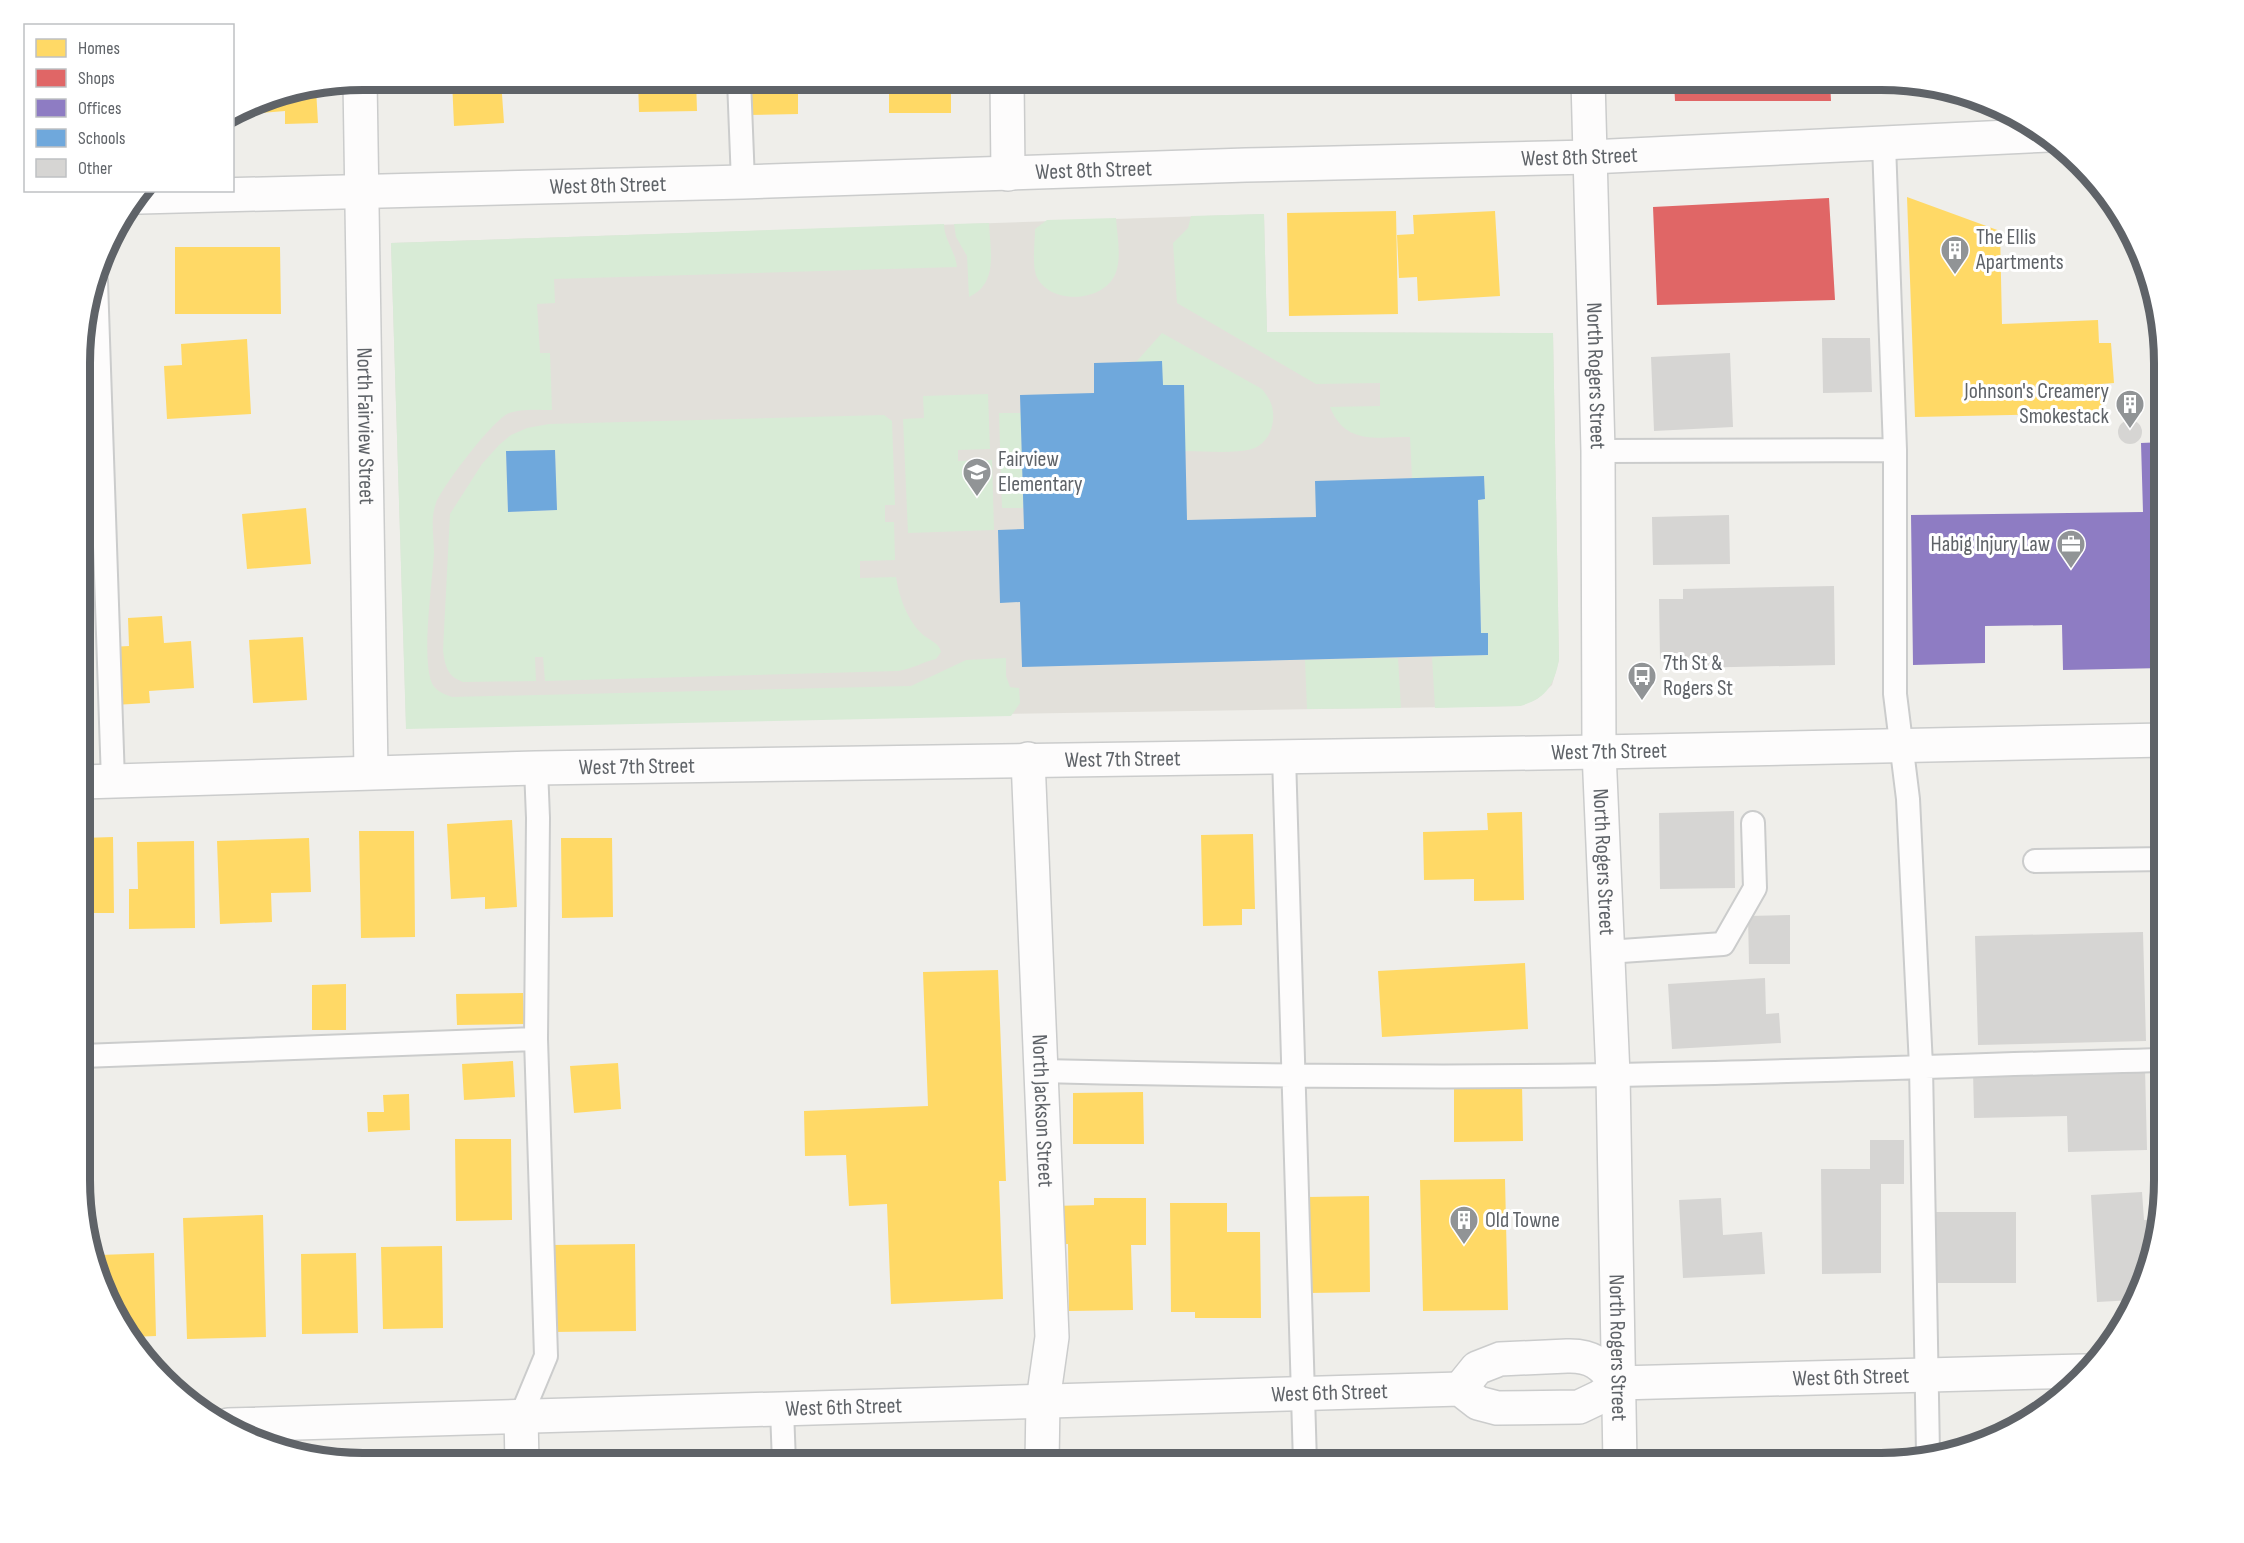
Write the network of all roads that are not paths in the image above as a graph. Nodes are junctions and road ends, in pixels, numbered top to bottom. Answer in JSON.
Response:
{"nodes":[{"id":1,"x":360,"y":90,"type":"edge"},
{"id":2,"x":740,"y":90,"type":"edge"},
{"id":3,"x":1007,"y":90,"type":"edge"},
{"id":4,"x":1588,"y":90,"type":"edge"},
{"id":5,"x":2033,"y":136,"type":"edge"},
{"id":6,"x":1884,"y":144,"type":"junction"},
{"id":7,"x":1590,"y":157,"type":"junction"},
{"id":8,"x":1008,"y":174,"type":"junction"},
{"id":9,"x":743,"y":182,"type":"junction"},
{"id":10,"x":361,"y":192,"type":"junction"},
{"id":11,"x":146,"y":197,"type":"edge"},
{"id":12,"x":96,"y":305,"type":"edge"},
{"id":13,"x":1895,"y":450,"type":"junction"},
{"id":14,"x":1599,"y":451,"type":"junction"},
{"id":15,"x":2154,"y":740,"type":"edge"},
{"id":16,"x":1900,"y":747,"type":"junction"},
{"id":17,"x":1599,"y":752,"type":"junction"},
{"id":18,"x":1284,"y":756,"type":"junction"},
{"id":19,"x":1028,"y":759,"type":"junction"},
{"id":20,"x":536,"y":768,"type":"junction"},
{"id":21,"x":371,"y":771,"type":"junction"},
{"id":22,"x":97,"y":781,"type":"edge"},
{"id":23,"x":1753,"y":823,"type":"dead end"},
{"id":24,"x":2154,"y":859,"type":"edge"},
{"id":25,"x":2035,"y":861,"type":"dead end"},
{"id":26,"x":1607,"y":952,"type":"junction"},
{"id":27,"x":536,"y":1039,"type":"junction"},
{"id":28,"x":90,"y":1056,"type":"edge"},
{"id":29,"x":2154,"y":1060,"type":"edge"},
{"id":30,"x":1921,"y":1066,"type":"junction"},
{"id":31,"x":1041,"y":1071,"type":"junction"},
{"id":32,"x":1613,"y":1075,"type":"junction"},
{"id":33,"x":1293,"y":1077,"type":"junction"},
{"id":34,"x":2076,"y":1371,"type":"edge"},
{"id":35,"x":1928,"y":1375,"type":"junction"},
{"id":36,"x":1618,"y":1383,"type":"junction"},
{"id":37,"x":1460,"y":1389,"type":"junction"},
{"id":38,"x":1303,"y":1395,"type":"junction"},
{"id":39,"x":1043,"y":1401,"type":"junction"},
{"id":40,"x":782,"y":1410,"type":"junction"},
{"id":41,"x":521,"y":1416,"type":"junction"},
{"id":42,"x":241,"y":1425,"type":"edge"},
{"id":43,"x":1928,"y":1449,"type":"edge"},
{"id":44,"x":522,"y":1453,"type":"edge"},
{"id":45,"x":784,"y":1453,"type":"edge"},
{"id":46,"x":1042,"y":1453,"type":"edge"},
{"id":47,"x":1305,"y":1453,"type":"edge"},
{"id":48,"x":1620,"y":1453,"type":"edge"}],
"edges":[{"from":1,"to":10,"type":"street","name":"North Fairview Street"},
{"from":2,"to":9,"type":"lane"},
{"from":3,"to":8,"type":"street"},
{"from":4,"to":7,"type":"street","name":"North Rogers Street"},
{"from":5,"to":6,"type":"street","name":"West 8th Street"},
{"from":6,"to":7,"type":"street","name":"West 8th Street"},
{"from":6,"to":13,"type":"lane"},
{"from":7,"to":8,"type":"street","name":"West 8th Street"},
{"from":7,"to":14,"type":"street","name":"North Rogers Street"},
{"from":8,"to":9,"type":"street","name":"West 8th Street"},
{"from":9,"to":10,"type":"street","name":"West 8th Street"},
{"from":10,"to":11,"type":"street","name":"West 8th Street"},
{"from":10,"to":21,"type":"street","name":"North Fairview Street"},
{"from":12,"to":22,"type":"lane"},
{"from":13,"to":14,"type":"lane"},
{"from":13,"to":16,"type":"lane"},
{"from":14,"to":17,"type":"street","name":"North Rogers Street"},
{"from":15,"to":16,"type":"street","name":"West 7th Street"},
{"from":16,"to":17,"type":"street","name":"West 7th Street"},
{"from":16,"to":30,"type":"lane"},
{"from":17,"to":18,"type":"street","name":"West 7th Street"},
{"from":17,"to":26,"type":"street","name":"North Rogers Street"},
{"from":18,"to":19,"type":"street","name":"West 7th Street"},
{"from":18,"to":33,"type":"lane"},
{"from":19,"to":20,"type":"street","name":"West 7th Street"},
{"from":19,"to":31,"type":"street","name":"North Jackson Street"},
{"from":20,"to":21,"type":"street","name":"West 7th Street"},
{"from":20,"to":27,"type":"lane"},
{"from":21,"to":22,"type":"street","name":"West 7th Street"},
{"from":23,"to":26,"type":"lane"},
{"from":24,"to":25,"type":"lane"},
{"from":26,"to":32,"type":"street","name":"North Rogers Street"},
{"from":27,"to":28,"type":"lane"},
{"from":27,"to":41,"type":"lane"},
{"from":29,"to":30,"type":"lane"},
{"from":30,"to":32,"type":"lane"},
{"from":30,"to":35,"type":"lane"},
{"from":31,"to":33,"type":"lane"},
{"from":31,"to":39,"type":"street","name":"North Jackson Street"},
{"from":32,"to":33,"type":"lane"},
{"from":32,"to":36,"type":"street","name":"North Rogers Street"},
{"from":33,"to":38,"type":"lane"},
{"from":34,"to":35,"type":"street","name":"West 6th Street"},
{"from":35,"to":36,"type":"street","name":"West 6th Street"},
{"from":35,"to":43,"type":"lane"},
{"from":36,"to":37,"type":"street"},
{"from":36,"to":37,"type":"street"},
{"from":36,"to":48,"type":"street","name":"North Rogers Street"},
{"from":37,"to":38,"type":"street","name":"West 6th Street"},
{"from":38,"to":39,"type":"street","name":"West 6th Street"},
{"from":38,"to":47,"type":"lane"},
{"from":39,"to":40,"type":"street","name":"West 6th Street"},
{"from":39,"to":46,"type":"street","name":"North Jackson Street"},
{"from":40,"to":41,"type":"street","name":"West 6th Street"},
{"from":40,"to":45,"type":"lane"},
{"from":41,"to":42,"type":"street","name":"West 6th Street"},
{"from":41,"to":44,"type":"street"}]}
